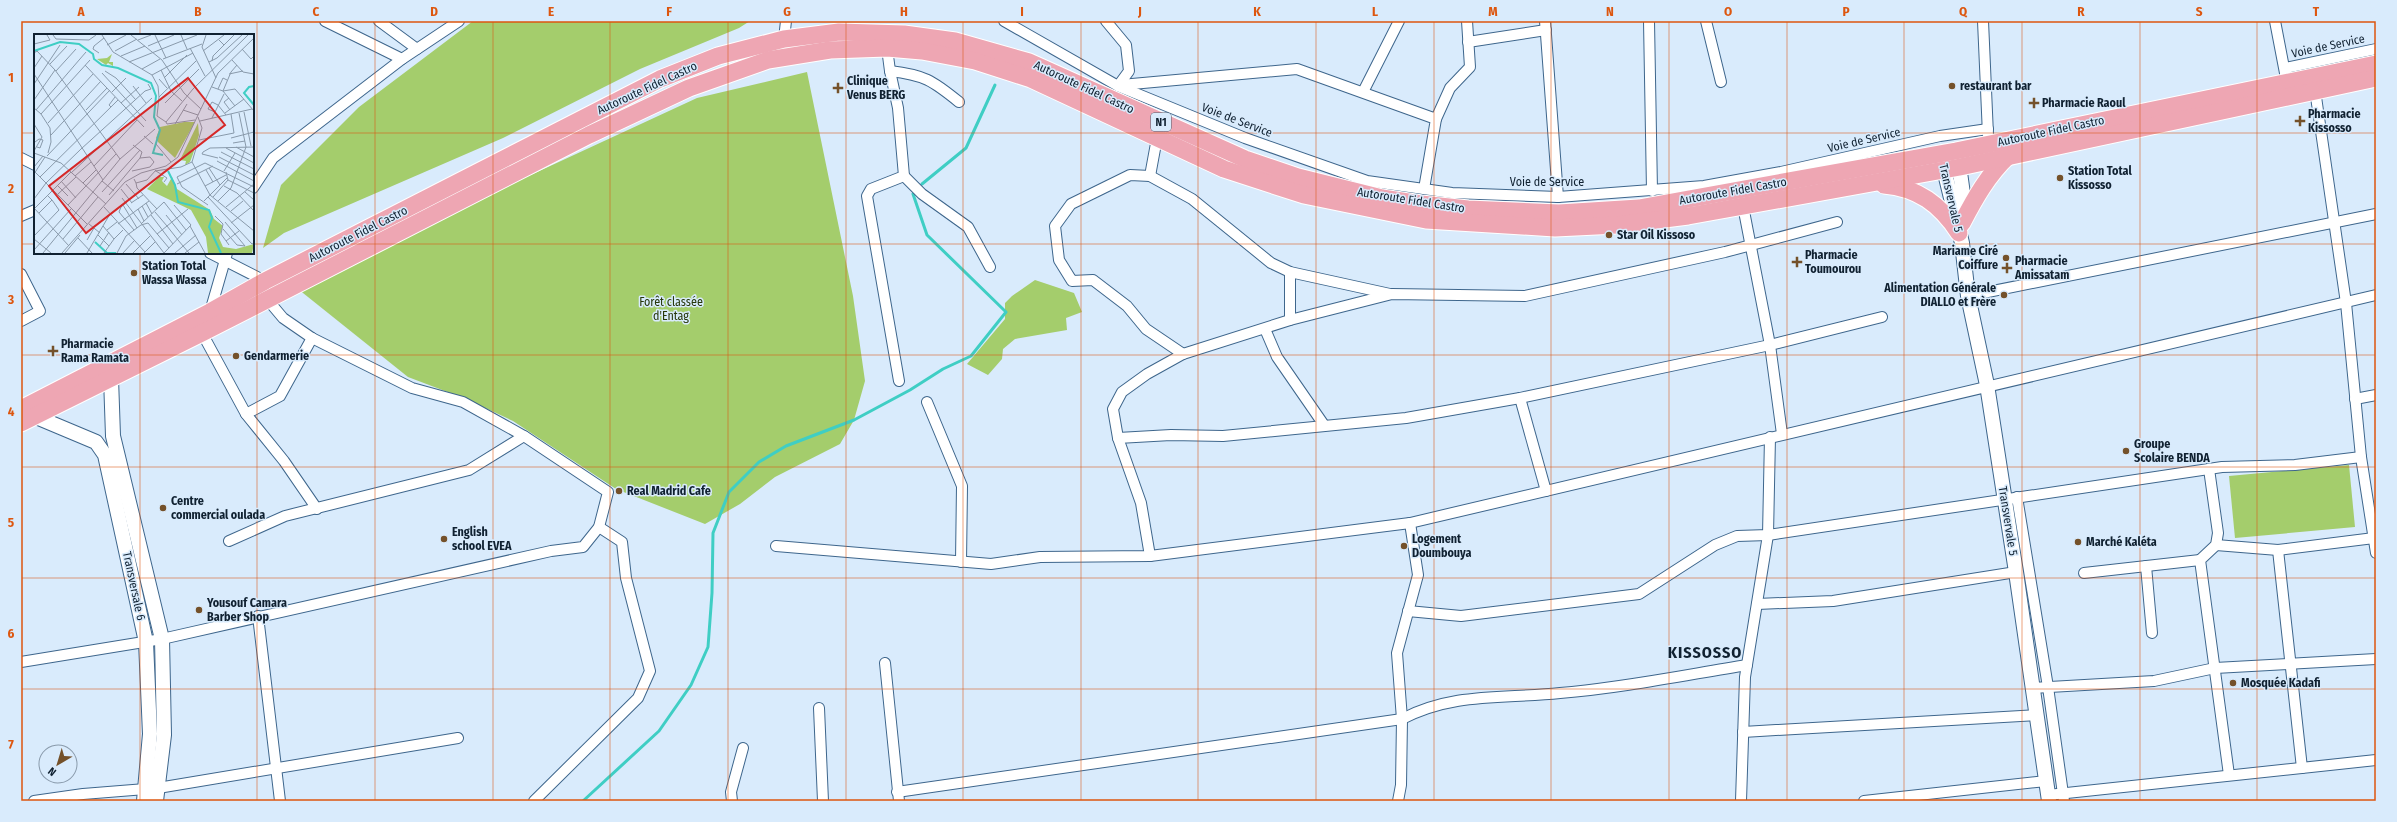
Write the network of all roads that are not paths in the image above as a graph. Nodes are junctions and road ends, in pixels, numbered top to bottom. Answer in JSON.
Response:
{"nodes":[{"id":1,"x":325,"y":21,"type":"edge"},
{"id":2,"x":379,"y":21,"type":"edge"},
{"id":3,"x":459,"y":21,"type":"edge"},
{"id":4,"x":786,"y":21,"type":"edge"},
{"id":5,"x":1004,"y":21,"type":"edge"},
{"id":6,"x":1106,"y":21,"type":"edge"},
{"id":7,"x":1399,"y":21,"type":"edge"},
{"id":8,"x":1467,"y":21,"type":"edge"},
{"id":9,"x":1649,"y":21,"type":"edge"},
{"id":10,"x":1706,"y":21,"type":"edge"},
{"id":11,"x":1983,"y":21,"type":"edge"},
{"id":12,"x":2275,"y":21,"type":"edge"},
{"id":13,"x":1545,"y":25,"type":"edge"},
{"id":14,"x":784,"y":39,"type":"junction"},
{"id":15,"x":1468,"y":42,"type":"junction"},
{"id":16,"x":888,"y":48,"type":"junction"},
{"id":17,"x":417,"y":49,"type":"junction"},
{"id":18,"x":2376,"y":49,"type":"edge"},
{"id":19,"x":402,"y":59,"type":"junction"},
{"id":20,"x":2376,"y":64,"type":"edge"},
{"id":21,"x":890,"y":71,"type":"junction"},
{"id":22,"x":2286,"y":75,"type":"junction"},
{"id":23,"x":2376,"y":78,"type":"edge"},
{"id":24,"x":1721,"y":82,"type":"dead end"},
{"id":25,"x":2315,"y":90,"type":"junction"},
{"id":26,"x":1115,"y":92,"type":"junction"},
{"id":27,"x":1363,"y":92,"type":"junction"},
{"id":28,"x":959,"y":102,"type":"dead end"},
{"id":29,"x":1436,"y":119,"type":"junction"},
{"id":30,"x":1988,"y":137,"type":"junction"},
{"id":31,"x":1157,"y":138,"type":"junction"},
{"id":32,"x":2008,"y":156,"type":"junction"},
{"id":33,"x":21,"y":158,"type":"edge"},
{"id":34,"x":1950,"y":160,"type":"junction"},
{"id":35,"x":34,"y":164,"type":"edge"},
{"id":36,"x":904,"y":176,"type":"junction"},
{"id":37,"x":1150,"y":176,"type":"junction"},
{"id":38,"x":1868,"y":183,"type":"junction"},
{"id":39,"x":254,"y":186,"type":"edge"},
{"id":40,"x":1424,"y":189,"type":"junction"},
{"id":41,"x":1652,"y":190,"type":"junction"},
{"id":42,"x":1558,"y":197,"type":"junction"},
{"id":43,"x":1743,"y":206,"type":"junction"},
{"id":44,"x":34,"y":210,"type":"edge"},
{"id":45,"x":2376,"y":214,"type":"edge"},
{"id":46,"x":21,"y":216,"type":"edge"},
{"id":47,"x":1837,"y":222,"type":"dead end"},
{"id":48,"x":2334,"y":224,"type":"junction"},
{"id":49,"x":1961,"y":233,"type":"junction"},
{"id":50,"x":1752,"y":245,"type":"junction"},
{"id":51,"x":214,"y":254,"type":"edge"},
{"id":52,"x":226,"y":257,"type":"edge"},
{"id":53,"x":990,"y":267,"type":"dead end"},
{"id":54,"x":1290,"y":272,"type":"junction"},
{"id":55,"x":21,"y":274,"type":"edge"},
{"id":56,"x":265,"y":281,"type":"junction"},
{"id":57,"x":1392,"y":294,"type":"junction"},
{"id":58,"x":2376,"y":295,"type":"edge"},
{"id":59,"x":1968,"y":296,"type":"junction"},
{"id":60,"x":267,"y":299,"type":"junction"},
{"id":61,"x":2346,"y":303,"type":"junction"},
{"id":62,"x":210,"y":312,"type":"junction"},
{"id":63,"x":1882,"y":317,"type":"dead end"},
{"id":64,"x":1290,"y":320,"type":"junction"},
{"id":65,"x":21,"y":321,"type":"edge"},
{"id":66,"x":1265,"y":329,"type":"junction"},
{"id":67,"x":202,"y":333,"type":"junction"},
{"id":68,"x":312,"y":338,"type":"junction"},
{"id":69,"x":1770,"y":345,"type":"junction"},
{"id":70,"x":1183,"y":354,"type":"junction"},
{"id":71,"x":108,"y":372,"type":"junction"},
{"id":72,"x":899,"y":381,"type":"dead end"},
{"id":73,"x":1987,"y":386,"type":"junction"},
{"id":74,"x":2376,"y":395,"type":"edge"},
{"id":75,"x":1520,"y":398,"type":"junction"},
{"id":76,"x":2355,"y":399,"type":"junction"},
{"id":77,"x":927,"y":402,"type":"dead end"},
{"id":78,"x":246,"y":414,"type":"junction"},
{"id":79,"x":25,"y":416,"type":"edge"},
{"id":80,"x":1324,"y":425,"type":"junction"},
{"id":81,"x":1782,"y":434,"type":"junction"},
{"id":82,"x":524,"y":436,"type":"junction"},
{"id":83,"x":1770,"y":437,"type":"junction"},
{"id":84,"x":1118,"y":438,"type":"junction"},
{"id":85,"x":2361,"y":457,"type":"junction"},
{"id":86,"x":2209,"y":469,"type":"junction"},
{"id":87,"x":1546,"y":490,"type":"junction"},
{"id":88,"x":2011,"y":498,"type":"junction"},
{"id":89,"x":317,"y":510,"type":"junction"},
{"id":90,"x":1410,"y":523,"type":"junction"},
{"id":91,"x":600,"y":528,"type":"junction"},
{"id":92,"x":1768,"y":535,"type":"junction"},
{"id":93,"x":2374,"y":538,"type":"junction"},
{"id":94,"x":229,"y":541,"type":"dead end"},
{"id":95,"x":2216,"y":545,"type":"junction"},
{"id":96,"x":776,"y":546,"type":"dead end"},
{"id":97,"x":2278,"y":550,"type":"junction"},
{"id":98,"x":2376,"y":553,"type":"edge"},
{"id":99,"x":1150,"y":556,"type":"junction"},
{"id":100,"x":2200,"y":560,"type":"junction"},
{"id":101,"x":961,"y":562,"type":"junction"},
{"id":102,"x":2146,"y":566,"type":"junction"},
{"id":103,"x":2016,"y":572,"type":"junction"},
{"id":104,"x":2084,"y":573,"type":"dead end"},
{"id":105,"x":1757,"y":604,"type":"junction"},
{"id":106,"x":1408,"y":611,"type":"junction"},
{"id":107,"x":258,"y":616,"type":"junction"},
{"id":108,"x":2152,"y":633,"type":"dead end"},
{"id":109,"x":162,"y":639,"type":"junction"},
{"id":110,"x":146,"y":642,"type":"junction"},
{"id":111,"x":2376,"y":659,"type":"edge"},
{"id":112,"x":21,"y":662,"type":"edge"},
{"id":113,"x":885,"y":663,"type":"dead end"},
{"id":114,"x":1746,"y":665,"type":"junction"},
{"id":115,"x":2292,"y":665,"type":"junction"},
{"id":116,"x":2216,"y":668,"type":"junction"},
{"id":117,"x":2048,"y":687,"type":"junction"},
{"id":118,"x":2032,"y":688,"type":"junction"},
{"id":119,"x":819,"y":708,"type":"dead end"},
{"id":120,"x":2037,"y":716,"type":"junction"},
{"id":121,"x":1402,"y":719,"type":"junction"},
{"id":122,"x":1743,"y":732,"type":"junction"},
{"id":123,"x":458,"y":738,"type":"dead end"},
{"id":124,"x":743,"y":748,"type":"dead end"},
{"id":125,"x":2376,"y":760,"type":"edge"},
{"id":126,"x":277,"y":768,"type":"junction"},
{"id":127,"x":2302,"y":768,"type":"junction"},
{"id":128,"x":2229,"y":775,"type":"junction"},
{"id":129,"x":2046,"y":780,"type":"junction"},
{"id":130,"x":151,"y":795,"type":"edge"},
{"id":131,"x":898,"y":797,"type":"edge"},
{"id":132,"x":2063,"y":797,"type":"edge"},
{"id":133,"x":2048,"y":798,"type":"edge"},
{"id":134,"x":34,"y":801,"type":"edge"},
{"id":135,"x":280,"y":801,"type":"edge"},
{"id":136,"x":534,"y":801,"type":"edge"},
{"id":137,"x":732,"y":801,"type":"edge"},
{"id":138,"x":823,"y":801,"type":"edge"},
{"id":139,"x":1398,"y":801,"type":"edge"},
{"id":140,"x":1742,"y":801,"type":"edge"},
{"id":141,"x":1864,"y":801,"type":"edge"}],
"edges":[{"from":1,"to":19,"type":"street"},
{"from":2,"to":17,"type":"street"},
{"from":3,"to":17,"type":"street"},
{"from":4,"to":14,"type":"street"},
{"from":5,"to":26,"type":"street","name":"Voie de Service"},
{"from":6,"to":26,"type":"street"},
{"from":7,"to":27,"type":"street"},
{"from":8,"to":15,"type":"street"},
{"from":9,"to":41,"type":"street"},
{"from":10,"to":24,"type":"street"},
{"from":11,"to":30,"type":"street"},
{"from":12,"to":22,"type":"street"},
{"from":13,"to":15,"type":"street"},
{"from":13,"to":42,"type":"street"},
{"from":14,"to":26,"type":"highway","name":"Autoroute Fidel Castro","number":"N1"},
{"from":14,"to":56,"type":"highway","name":"Autoroute Fidel Castro","number":"N1"},
{"from":15,"to":29,"type":"street"},
{"from":16,"to":21,"type":"street"},
{"from":16,"to":31,"type":"highway","name":"Autoroute Fidel Castro","number":"N1"},
{"from":16,"to":60,"type":"highway","name":"Autoroute Fidel Castro","number":"N1"},
{"from":17,"to":19,"type":"street"},
{"from":18,"to":22,"type":"street","name":"Voie de Service"},
{"from":19,"to":39,"type":"street"},
{"from":20,"to":22,"type":"highway","name":"Autoroute Fidel Castro","number":"N1"},
{"from":21,"to":28,"type":"street"},
{"from":21,"to":36,"type":"street"},
{"from":22,"to":30,"type":"highway","name":"Autoroute Fidel Castro","number":"N1"},
{"from":23,"to":25,"type":"highway","name":"Autoroute Fidel Castro","number":"N1"},
{"from":25,"to":32,"type":"highway","name":"Autoroute Fidel Castro","number":"N1"},
{"from":25,"to":48,"type":"street"},
{"from":26,"to":27,"type":"street"},
{"from":26,"to":34,"type":"highway","name":"Autoroute Fidel Castro","number":"N1"},
{"from":26,"to":40,"type":"street","name":"Voie de Service"},
{"from":27,"to":29,"type":"street"},
{"from":29,"to":40,"type":"street"},
{"from":30,"to":34,"type":"highway","name":"Autoroute Fidel Castro","number":"N1"},
{"from":30,"to":41,"type":"street","name":"Voie de Service"},
{"from":31,"to":37,"type":"street"},
{"from":31,"to":43,"type":"highway","name":"Autoroute Fidel Castro","number":"N1"},
{"from":32,"to":34,"type":"highway","name":"Autoroute Fidel Castro","number":"N1"},
{"from":32,"to":49,"type":"highway"},
{"from":33,"to":35,"type":"street"},
{"from":34,"to":38,"type":"highway","name":"Autoroute Fidel Castro","number":"N1"},
{"from":34,"to":49,"type":"main road","name":"Transvervale 5"},
{"from":36,"to":53,"type":"street"},
{"from":36,"to":72,"type":"street"},
{"from":37,"to":54,"type":"street"},
{"from":37,"to":70,"type":"street"},
{"from":38,"to":43,"type":"highway","name":"Autoroute Fidel Castro","number":"N1"},
{"from":38,"to":49,"type":"highway"},
{"from":40,"to":42,"type":"street","name":"Voie de Service"},
{"from":41,"to":42,"type":"street","name":"Voie de Service"},
{"from":43,"to":50,"type":"street"},
{"from":44,"to":46,"type":"street"},
{"from":45,"to":48,"type":"street"},
{"from":47,"to":50,"type":"street"},
{"from":48,"to":59,"type":"street"},
{"from":48,"to":61,"type":"street"},
{"from":49,"to":59,"type":"main road","name":"Transvervale 5"},
{"from":50,"to":57,"type":"street"},
{"from":50,"to":69,"type":"street"},
{"from":51,"to":52,"type":"street"},
{"from":52,"to":56,"type":"street"},
{"from":52,"to":62,"type":"street"},
{"from":54,"to":57,"type":"street"},
{"from":54,"to":64,"type":"street"},
{"from":55,"to":65,"type":"street"},
{"from":56,"to":62,"type":"highway","name":"Autoroute Fidel Castro","number":"N1"},
{"from":57,"to":64,"type":"street"},
{"from":58,"to":61,"type":"street"},
{"from":59,"to":73,"type":"main road","name":"Transvervale 5"},
{"from":60,"to":67,"type":"highway","name":"Autoroute Fidel Castro","number":"N1"},
{"from":60,"to":68,"type":"street"},
{"from":61,"to":73,"type":"street"},
{"from":61,"to":76,"type":"street"},
{"from":62,"to":71,"type":"highway","name":"Autoroute Fidel Castro","number":"N1"},
{"from":63,"to":69,"type":"street"},
{"from":64,"to":66,"type":"street"},
{"from":66,"to":70,"type":"street"},
{"from":66,"to":80,"type":"street"},
{"from":67,"to":71,"type":"highway","name":"Autoroute Fidel Castro","number":"N1"},
{"from":67,"to":78,"type":"street"},
{"from":68,"to":78,"type":"street"},
{"from":68,"to":82,"type":"street"},
{"from":69,"to":75,"type":"street"},
{"from":69,"to":81,"type":"street"},
{"from":70,"to":84,"type":"street"},
{"from":71,"to":79,"type":"highway","name":"Autoroute Fidel Castro","number":"N1"},
{"from":71,"to":109,"type":"main road","name":"Transversale 6"},
{"from":73,"to":81,"type":"street"},
{"from":73,"to":88,"type":"main road","name":"Transvervale 5"},
{"from":74,"to":76,"type":"street"},
{"from":75,"to":80,"type":"street"},
{"from":75,"to":87,"type":"street"},
{"from":76,"to":85,"type":"street"},
{"from":77,"to":101,"type":"street"},
{"from":78,"to":89,"type":"street"},
{"from":79,"to":110,"type":"main road","name":"Transversale 6"},
{"from":80,"to":84,"type":"street"},
{"from":81,"to":83,"type":"street"},
{"from":82,"to":89,"type":"street"},
{"from":82,"to":91,"type":"street"},
{"from":83,"to":87,"type":"street"},
{"from":83,"to":92,"type":"street"},
{"from":84,"to":99,"type":"street"},
{"from":85,"to":86,"type":"street"},
{"from":85,"to":93,"type":"street"},
{"from":86,"to":88,"type":"street"},
{"from":86,"to":95,"type":"street"},
{"from":87,"to":90,"type":"street"},
{"from":88,"to":92,"type":"street"},
{"from":88,"to":103,"type":"main road","name":"Transvervale 5"},
{"from":88,"to":117,"type":"street"},
{"from":89,"to":94,"type":"street"},
{"from":90,"to":99,"type":"street"},
{"from":90,"to":106,"type":"street"},
{"from":91,"to":107,"type":"street"},
{"from":91,"to":136,"type":"street"},
{"from":92,"to":105,"type":"street"},
{"from":92,"to":106,"type":"street"},
{"from":93,"to":97,"type":"street"},
{"from":93,"to":98,"type":"street"},
{"from":95,"to":97,"type":"street"},
{"from":95,"to":100,"type":"street"},
{"from":96,"to":101,"type":"street"},
{"from":97,"to":115,"type":"street"},
{"from":99,"to":101,"type":"street"},
{"from":100,"to":102,"type":"street"},
{"from":100,"to":116,"type":"street"},
{"from":102,"to":104,"type":"street"},
{"from":102,"to":108,"type":"street"},
{"from":103,"to":105,"type":"street"},
{"from":103,"to":118,"type":"main road","name":"Transvervale 5"},
{"from":105,"to":114,"type":"street"},
{"from":106,"to":121,"type":"street"},
{"from":107,"to":109,"type":"street"},
{"from":107,"to":126,"type":"street"},
{"from":109,"to":110,"type":"street"},
{"from":109,"to":130,"type":"main road","name":"Transversale 6"},
{"from":110,"to":112,"type":"street"},
{"from":110,"to":130,"type":"main road","name":"Transversale 6"},
{"from":111,"to":115,"type":"street"},
{"from":113,"to":131,"type":"street"},
{"from":114,"to":121,"type":"street"},
{"from":114,"to":122,"type":"street"},
{"from":115,"to":116,"type":"street"},
{"from":115,"to":127,"type":"street"},
{"from":116,"to":117,"type":"street"},
{"from":116,"to":128,"type":"street"},
{"from":117,"to":118,"type":"street"},
{"from":117,"to":132,"type":"street"},
{"from":118,"to":120,"type":"main road","name":"Transvervale 5"},
{"from":119,"to":138,"type":"street"},
{"from":120,"to":122,"type":"street"},
{"from":120,"to":129,"type":"main road","name":"Transvervale 5"},
{"from":121,"to":131,"type":"street"},
{"from":121,"to":139,"type":"street"},
{"from":122,"to":140,"type":"street"},
{"from":123,"to":126,"type":"street"},
{"from":124,"to":137,"type":"street"},
{"from":125,"to":127,"type":"street"},
{"from":126,"to":130,"type":"street"},
{"from":126,"to":135,"type":"street"},
{"from":127,"to":128,"type":"street"},
{"from":128,"to":132,"type":"street"},
{"from":129,"to":133,"type":"main road","name":"Transvervale 5"},
{"from":129,"to":141,"type":"street"},
{"from":130,"to":134,"type":"street"},
{"from":132,"to":133,"type":"street"}]}
